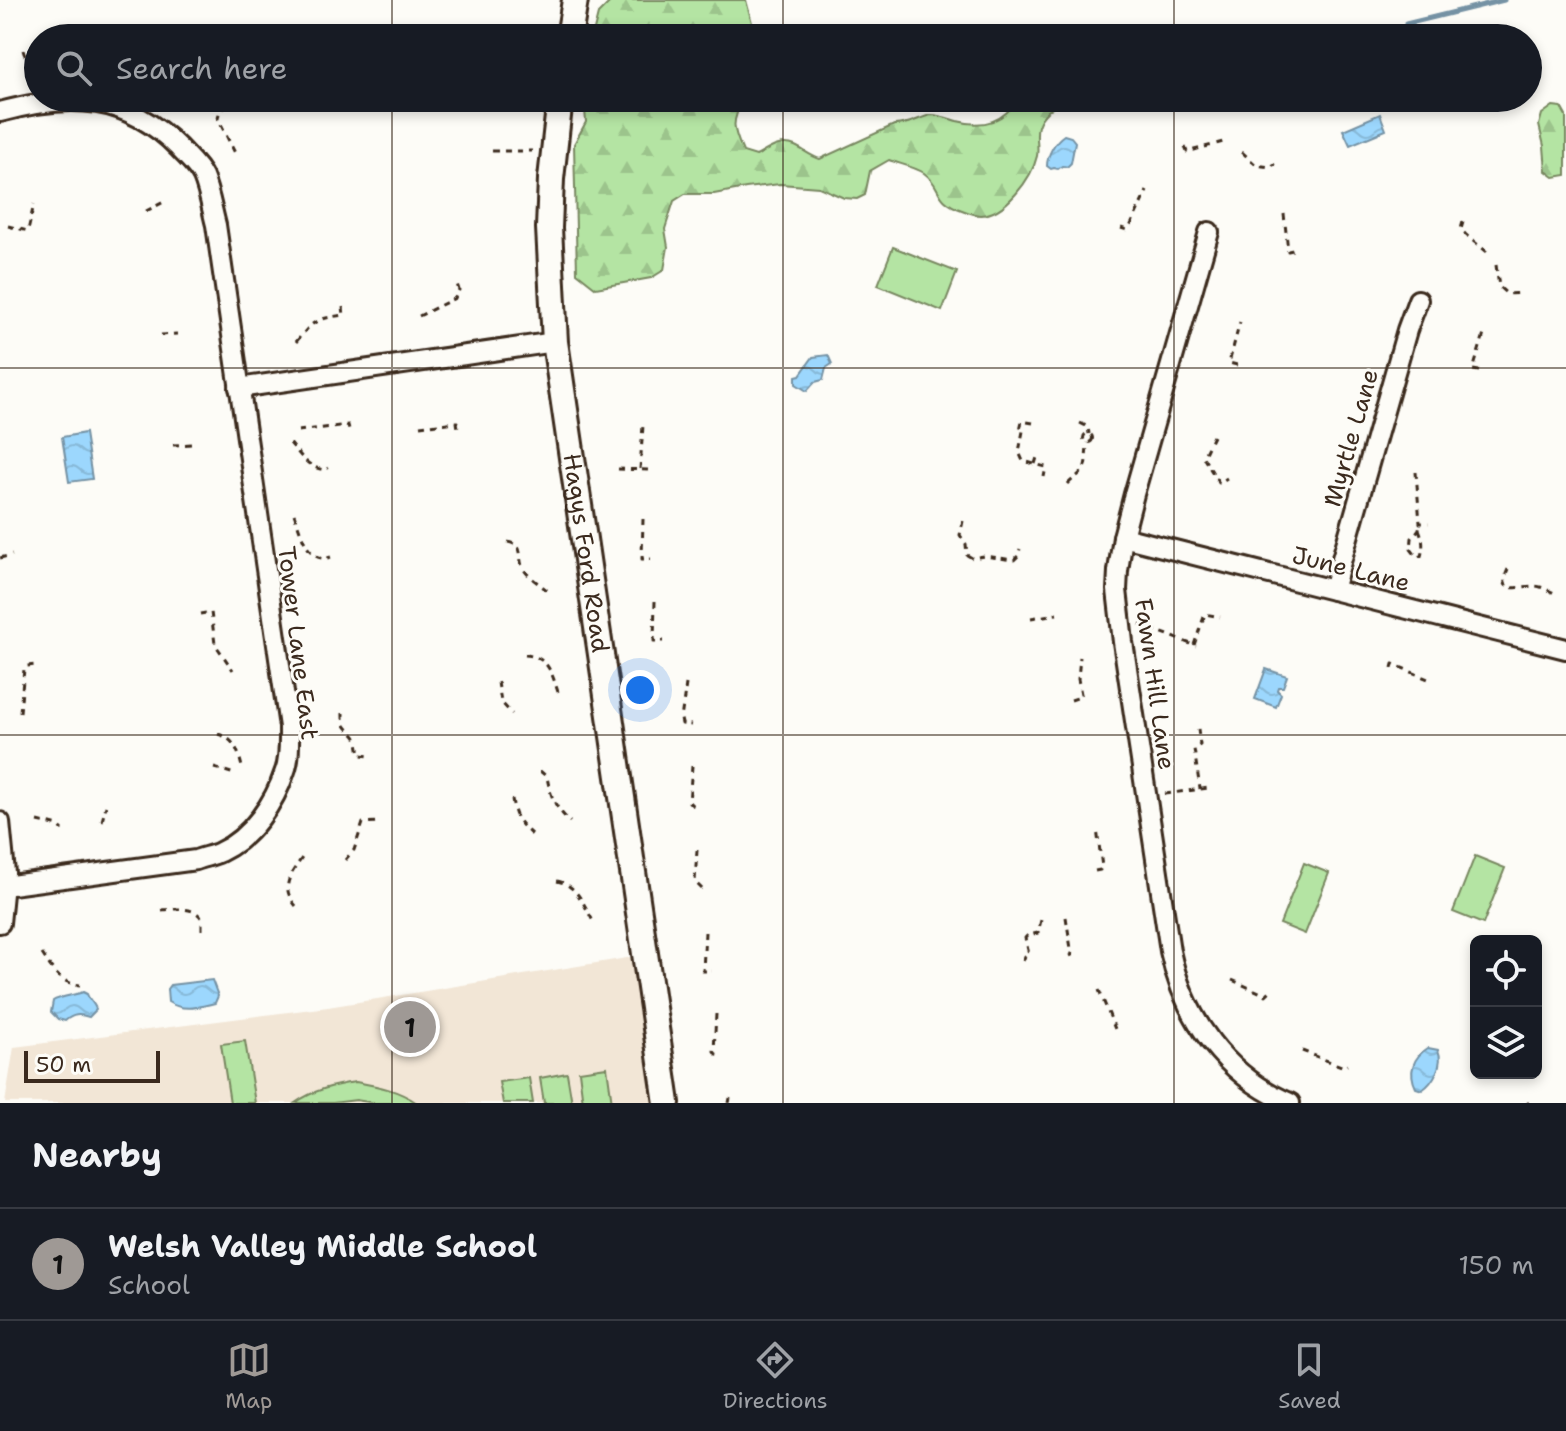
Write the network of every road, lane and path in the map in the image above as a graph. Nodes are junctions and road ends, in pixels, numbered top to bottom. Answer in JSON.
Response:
{"nodes":[{"id":1,"x":575,"y":0,"type":"edge"},
{"id":2,"x":571,"y":24,"type":"edge"},
{"id":3,"x":23,"y":50,"type":"dead end"},
{"id":4,"x":24,"y":53,"type":"edge"},
{"id":5,"x":127,"y":112,"type":"edge"},
{"id":6,"x":220,"y":112,"type":"edge"},
{"id":7,"x":558,"y":112,"type":"edge"},
{"id":8,"x":1223,"y":142,"type":"dead end"},
{"id":9,"x":1185,"y":147,"type":"dead end"},
{"id":10,"x":492,"y":151,"type":"dead end"},
{"id":11,"x":554,"y":151,"type":"junction"},
{"id":12,"x":1242,"y":152,"type":"dead end"},
{"id":13,"x":237,"y":157,"type":"dead end"},
{"id":14,"x":1275,"y":164,"type":"dead end"},
{"id":15,"x":1147,"y":191,"type":"dead end"},
{"id":16,"x":164,"y":202,"type":"dead end"},
{"id":17,"x":34,"y":204,"type":"dead end"},
{"id":18,"x":146,"y":211,"type":"dead end"},
{"id":19,"x":1284,"y":214,"type":"dead end"},
{"id":20,"x":1463,"y":222,"type":"dead end"},
{"id":21,"x":8,"y":226,"type":"dead end"},
{"id":22,"x":1121,"y":228,"type":"dead end"},
{"id":23,"x":1209,"y":232,"type":"dead end"},
{"id":24,"x":1298,"y":249,"type":"dead end"},
{"id":25,"x":1488,"y":253,"type":"dead end"},
{"id":26,"x":1496,"y":265,"type":"dead end"},
{"id":27,"x":457,"y":284,"type":"dead end"},
{"id":28,"x":1522,"y":293,"type":"dead end"},
{"id":29,"x":1418,"y":300,"type":"dead end"},
{"id":30,"x":343,"y":307,"type":"dead end"},
{"id":31,"x":419,"y":316,"type":"dead end"},
{"id":32,"x":1240,"y":322,"type":"dead end"},
{"id":33,"x":1485,"y":331,"type":"dead end"},
{"id":34,"x":177,"y":334,"type":"dead end"},
{"id":35,"x":161,"y":335,"type":"dead end"},
{"id":36,"x":296,"y":342,"type":"dead end"},
{"id":37,"x":555,"y":342,"type":"junction"},
{"id":38,"x":1237,"y":365,"type":"dead end"},
{"id":39,"x":1479,"y":371,"type":"dead end"},
{"id":40,"x":239,"y":388,"type":"junction"},
{"id":41,"x":1033,"y":423,"type":"dead end"},
{"id":42,"x":1080,"y":423,"type":"dead end"},
{"id":43,"x":643,"y":425,"type":"dead end"},
{"id":44,"x":420,"y":426,"type":"dead end"},
{"id":45,"x":458,"y":428,"type":"dead end"},
{"id":46,"x":298,"y":431,"type":"dead end"},
{"id":47,"x":350,"y":433,"type":"dead end"},
{"id":48,"x":1213,"y":436,"type":"dead end"},
{"id":49,"x":290,"y":443,"type":"dead end"},
{"id":50,"x":193,"y":444,"type":"dead end"},
{"id":51,"x":173,"y":445,"type":"dead end"},
{"id":52,"x":1038,"y":454,"type":"dead end"},
{"id":53,"x":1035,"y":464,"type":"junction"},
{"id":54,"x":328,"y":468,"type":"dead end"},
{"id":55,"x":618,"y":469,"type":"dead end"},
{"id":56,"x":640,"y":469,"type":"junction"},
{"id":57,"x":648,"y":470,"type":"dead end"},
{"id":58,"x":1416,"y":472,"type":"dead end"},
{"id":59,"x":1044,"y":477,"type":"dead end"},
{"id":60,"x":1227,"y":478,"type":"dead end"},
{"id":61,"x":1068,"y":484,"type":"dead end"},
{"id":62,"x":294,"y":514,"type":"dead end"},
{"id":63,"x":643,"y":519,"type":"dead end"},
{"id":64,"x":963,"y":521,"type":"dead end"},
{"id":65,"x":1420,"y":523,"type":"junction"},
{"id":66,"x":1429,"y":523,"type":"dead end"},
{"id":67,"x":1419,"y":529,"type":"junction"},
{"id":68,"x":1123,"y":537,"type":"junction"},
{"id":69,"x":508,"y":542,"type":"dead end"},
{"id":70,"x":1020,"y":549,"type":"dead end"},
{"id":71,"x":12,"y":555,"type":"dead end"},
{"id":72,"x":331,"y":557,"type":"dead end"},
{"id":73,"x":0,"y":558,"type":"edge"},
{"id":74,"x":651,"y":559,"type":"dead end"},
{"id":75,"x":1508,"y":569,"type":"dead end"},
{"id":76,"x":1333,"y":590,"type":"junction"},
{"id":77,"x":548,"y":591,"type":"dead end"},
{"id":78,"x":1558,"y":595,"type":"dead end"},
{"id":79,"x":655,"y":601,"type":"dead end"},
{"id":80,"x":200,"y":614,"type":"dead end"},
{"id":81,"x":1057,"y":614,"type":"dead end"},
{"id":82,"x":1220,"y":617,"type":"dead end"},
{"id":83,"x":1031,"y":618,"type":"dead end"},
{"id":84,"x":1120,"y":620,"type":"junction"},
{"id":85,"x":664,"y":641,"type":"dead end"},
{"id":86,"x":1566,"y":649,"type":"edge"},
{"id":87,"x":525,"y":655,"type":"dead end"},
{"id":88,"x":1080,"y":657,"type":"dead end"},
{"id":89,"x":36,"y":665,"type":"dead end"},
{"id":90,"x":1392,"y":668,"type":"dead end"},
{"id":91,"x":233,"y":670,"type":"dead end"},
{"id":92,"x":1428,"y":679,"type":"dead end"},
{"id":93,"x":498,"y":682,"type":"dead end"},
{"id":94,"x":686,"y":684,"type":"dead end"},
{"id":95,"x":559,"y":695,"type":"dead end"},
{"id":96,"x":1071,"y":700,"type":"dead end"},
{"id":97,"x":20,"y":712,"type":"dead end"},
{"id":98,"x":343,"y":713,"type":"dead end"},
{"id":99,"x":512,"y":714,"type":"dead end"},
{"id":100,"x":691,"y":725,"type":"dead end"},
{"id":101,"x":1198,"y":729,"type":"dead end"},
{"id":102,"x":218,"y":734,"type":"dead end"},
{"id":103,"x":369,"y":756,"type":"dead end"},
{"id":104,"x":692,"y":766,"type":"dead end"},
{"id":105,"x":242,"y":767,"type":"dead end"},
{"id":106,"x":214,"y":768,"type":"dead end"},
{"id":107,"x":540,"y":771,"type":"dead end"},
{"id":108,"x":235,"y":774,"type":"dead end"},
{"id":109,"x":1209,"y":788,"type":"dead end"},
{"id":110,"x":1200,"y":789,"type":"junction"},
{"id":111,"x":1147,"y":796,"type":"junction"},
{"id":112,"x":512,"y":799,"type":"dead end"},
{"id":113,"x":106,"y":806,"type":"dead end"},
{"id":114,"x":698,"y":807,"type":"dead end"},
{"id":115,"x":38,"y":821,"type":"dead end"},
{"id":116,"x":102,"y":821,"type":"dead end"},
{"id":117,"x":0,"y":822,"type":"edge"},
{"id":118,"x":377,"y":822,"type":"dead end"},
{"id":119,"x":570,"y":822,"type":"dead end"},
{"id":120,"x":1097,"y":829,"type":"dead end"},
{"id":121,"x":63,"y":830,"type":"dead end"},
{"id":122,"x":532,"y":835,"type":"dead end"},
{"id":123,"x":697,"y":850,"type":"dead end"},
{"id":124,"x":304,"y":855,"type":"dead end"},
{"id":125,"x":345,"y":860,"type":"dead end"},
{"id":126,"x":1095,"y":871,"type":"dead end"},
{"id":127,"x":557,"y":881,"type":"dead end"},
{"id":128,"x":4,"y":886,"type":"junction"},
{"id":129,"x":707,"y":891,"type":"dead end"},
{"id":130,"x":296,"y":906,"type":"dead end"},
{"id":131,"x":162,"y":910,"type":"dead end"},
{"id":132,"x":1066,"y":917,"type":"dead end"},
{"id":133,"x":1041,"y":920,"type":"dead end"},
{"id":134,"x":593,"y":921,"type":"dead end"},
{"id":135,"x":0,"y":923,"type":"edge"},
{"id":136,"x":705,"y":932,"type":"dead end"},
{"id":137,"x":202,"y":935,"type":"dead end"},
{"id":138,"x":42,"y":954,"type":"dead end"},
{"id":139,"x":1070,"y":956,"type":"dead end"},
{"id":140,"x":1023,"y":961,"type":"dead end"},
{"id":141,"x":712,"y":971,"type":"dead end"},
{"id":142,"x":1232,"y":980,"type":"dead end"},
{"id":143,"x":80,"y":985,"type":"dead end"},
{"id":144,"x":1099,"y":990,"type":"dead end"},
{"id":145,"x":1270,"y":991,"type":"dead end"},
{"id":146,"x":716,"y":1014,"type":"dead end"},
{"id":147,"x":1112,"y":1030,"type":"dead end"},
{"id":148,"x":1302,"y":1051,"type":"dead end"},
{"id":149,"x":723,"y":1055,"type":"dead end"},
{"id":150,"x":1347,"y":1065,"type":"dead end"},
{"id":151,"x":667,"y":1103,"type":"edge"},
{"id":152,"x":1290,"y":1103,"type":"edge"}],
"edges":[{"from":1,"to":2,"type":"street"},
{"from":3,"to":4,"type":"path"},
{"from":5,"to":40,"type":"street","name":"Tower Lane East"},
{"from":6,"to":13,"type":"path"},
{"from":7,"to":11,"type":"street","name":"Hagys Ford Road"},
{"from":8,"to":9,"type":"path"},
{"from":10,"to":11,"type":"path"},
{"from":11,"to":37,"type":"street","name":"Hagys Ford Road"},
{"from":12,"to":14,"type":"path"},
{"from":15,"to":22,"type":"path"},
{"from":16,"to":18,"type":"path"},
{"from":17,"to":21,"type":"path"},
{"from":19,"to":24,"type":"path"},
{"from":20,"to":25,"type":"path"},
{"from":23,"to":68,"type":"street","name":"Fawn Hill Lane"},
{"from":26,"to":28,"type":"path"},
{"from":27,"to":31,"type":"path"},
{"from":29,"to":76,"type":"street","name":"Myrtle Lane"},
{"from":30,"to":36,"type":"path"},
{"from":32,"to":38,"type":"path"},
{"from":33,"to":39,"type":"path"},
{"from":34,"to":35,"type":"path"},
{"from":37,"to":40,"type":"street"},
{"from":37,"to":151,"type":"street","name":"Hagys Ford Road"},
{"from":40,"to":128,"type":"street","name":"Tower Lane East"},
{"from":41,"to":53,"type":"path"},
{"from":42,"to":61,"type":"path"},
{"from":43,"to":56,"type":"path"},
{"from":44,"to":45,"type":"path"},
{"from":46,"to":47,"type":"path"},
{"from":48,"to":60,"type":"path"},
{"from":49,"to":54,"type":"path"},
{"from":50,"to":51,"type":"path"},
{"from":52,"to":53,"type":"path"},
{"from":53,"to":59,"type":"path"},
{"from":55,"to":56,"type":"path"},
{"from":56,"to":57,"type":"path"},
{"from":58,"to":65,"type":"path"},
{"from":62,"to":72,"type":"path"},
{"from":63,"to":74,"type":"path"},
{"from":64,"to":70,"type":"path"},
{"from":65,"to":66,"type":"path"},
{"from":65,"to":67,"type":"path"},
{"from":67,"to":67,"type":"path"},
{"from":68,"to":76,"type":"street","name":"June Lane"},
{"from":68,"to":84,"type":"street","name":"Fawn Hill Lane"},
{"from":69,"to":77,"type":"path"},
{"from":71,"to":73,"type":"path"},
{"from":75,"to":78,"type":"path"},
{"from":76,"to":86,"type":"street","name":"June Lane"},
{"from":79,"to":85,"type":"path"},
{"from":80,"to":91,"type":"path"},
{"from":81,"to":83,"type":"path"},
{"from":82,"to":84,"type":"path"},
{"from":84,"to":111,"type":"street","name":"Fawn Hill Lane"},
{"from":87,"to":95,"type":"path"},
{"from":88,"to":96,"type":"path"},
{"from":89,"to":97,"type":"path"},
{"from":90,"to":92,"type":"path"},
{"from":93,"to":99,"type":"path"},
{"from":94,"to":100,"type":"path"},
{"from":98,"to":103,"type":"path"},
{"from":101,"to":110,"type":"path"},
{"from":102,"to":105,"type":"path"},
{"from":104,"to":114,"type":"path"},
{"from":106,"to":108,"type":"path"},
{"from":107,"to":119,"type":"path"},
{"from":109,"to":110,"type":"path"},
{"from":110,"to":111,"type":"path"},
{"from":111,"to":152,"type":"street","name":"Fawn Hill Lane"},
{"from":112,"to":122,"type":"path"},
{"from":113,"to":116,"type":"path"},
{"from":115,"to":121,"type":"path"},
{"from":117,"to":128,"type":"street"},
{"from":118,"to":125,"type":"path"},
{"from":120,"to":126,"type":"path"},
{"from":123,"to":129,"type":"path"},
{"from":124,"to":130,"type":"path"},
{"from":127,"to":134,"type":"path"},
{"from":128,"to":135,"type":"street"},
{"from":131,"to":137,"type":"path"},
{"from":132,"to":139,"type":"path"},
{"from":133,"to":140,"type":"path"},
{"from":136,"to":141,"type":"path"},
{"from":138,"to":143,"type":"path"},
{"from":142,"to":145,"type":"path"},
{"from":144,"to":147,"type":"path"},
{"from":146,"to":149,"type":"path"},
{"from":148,"to":150,"type":"path"}]}
